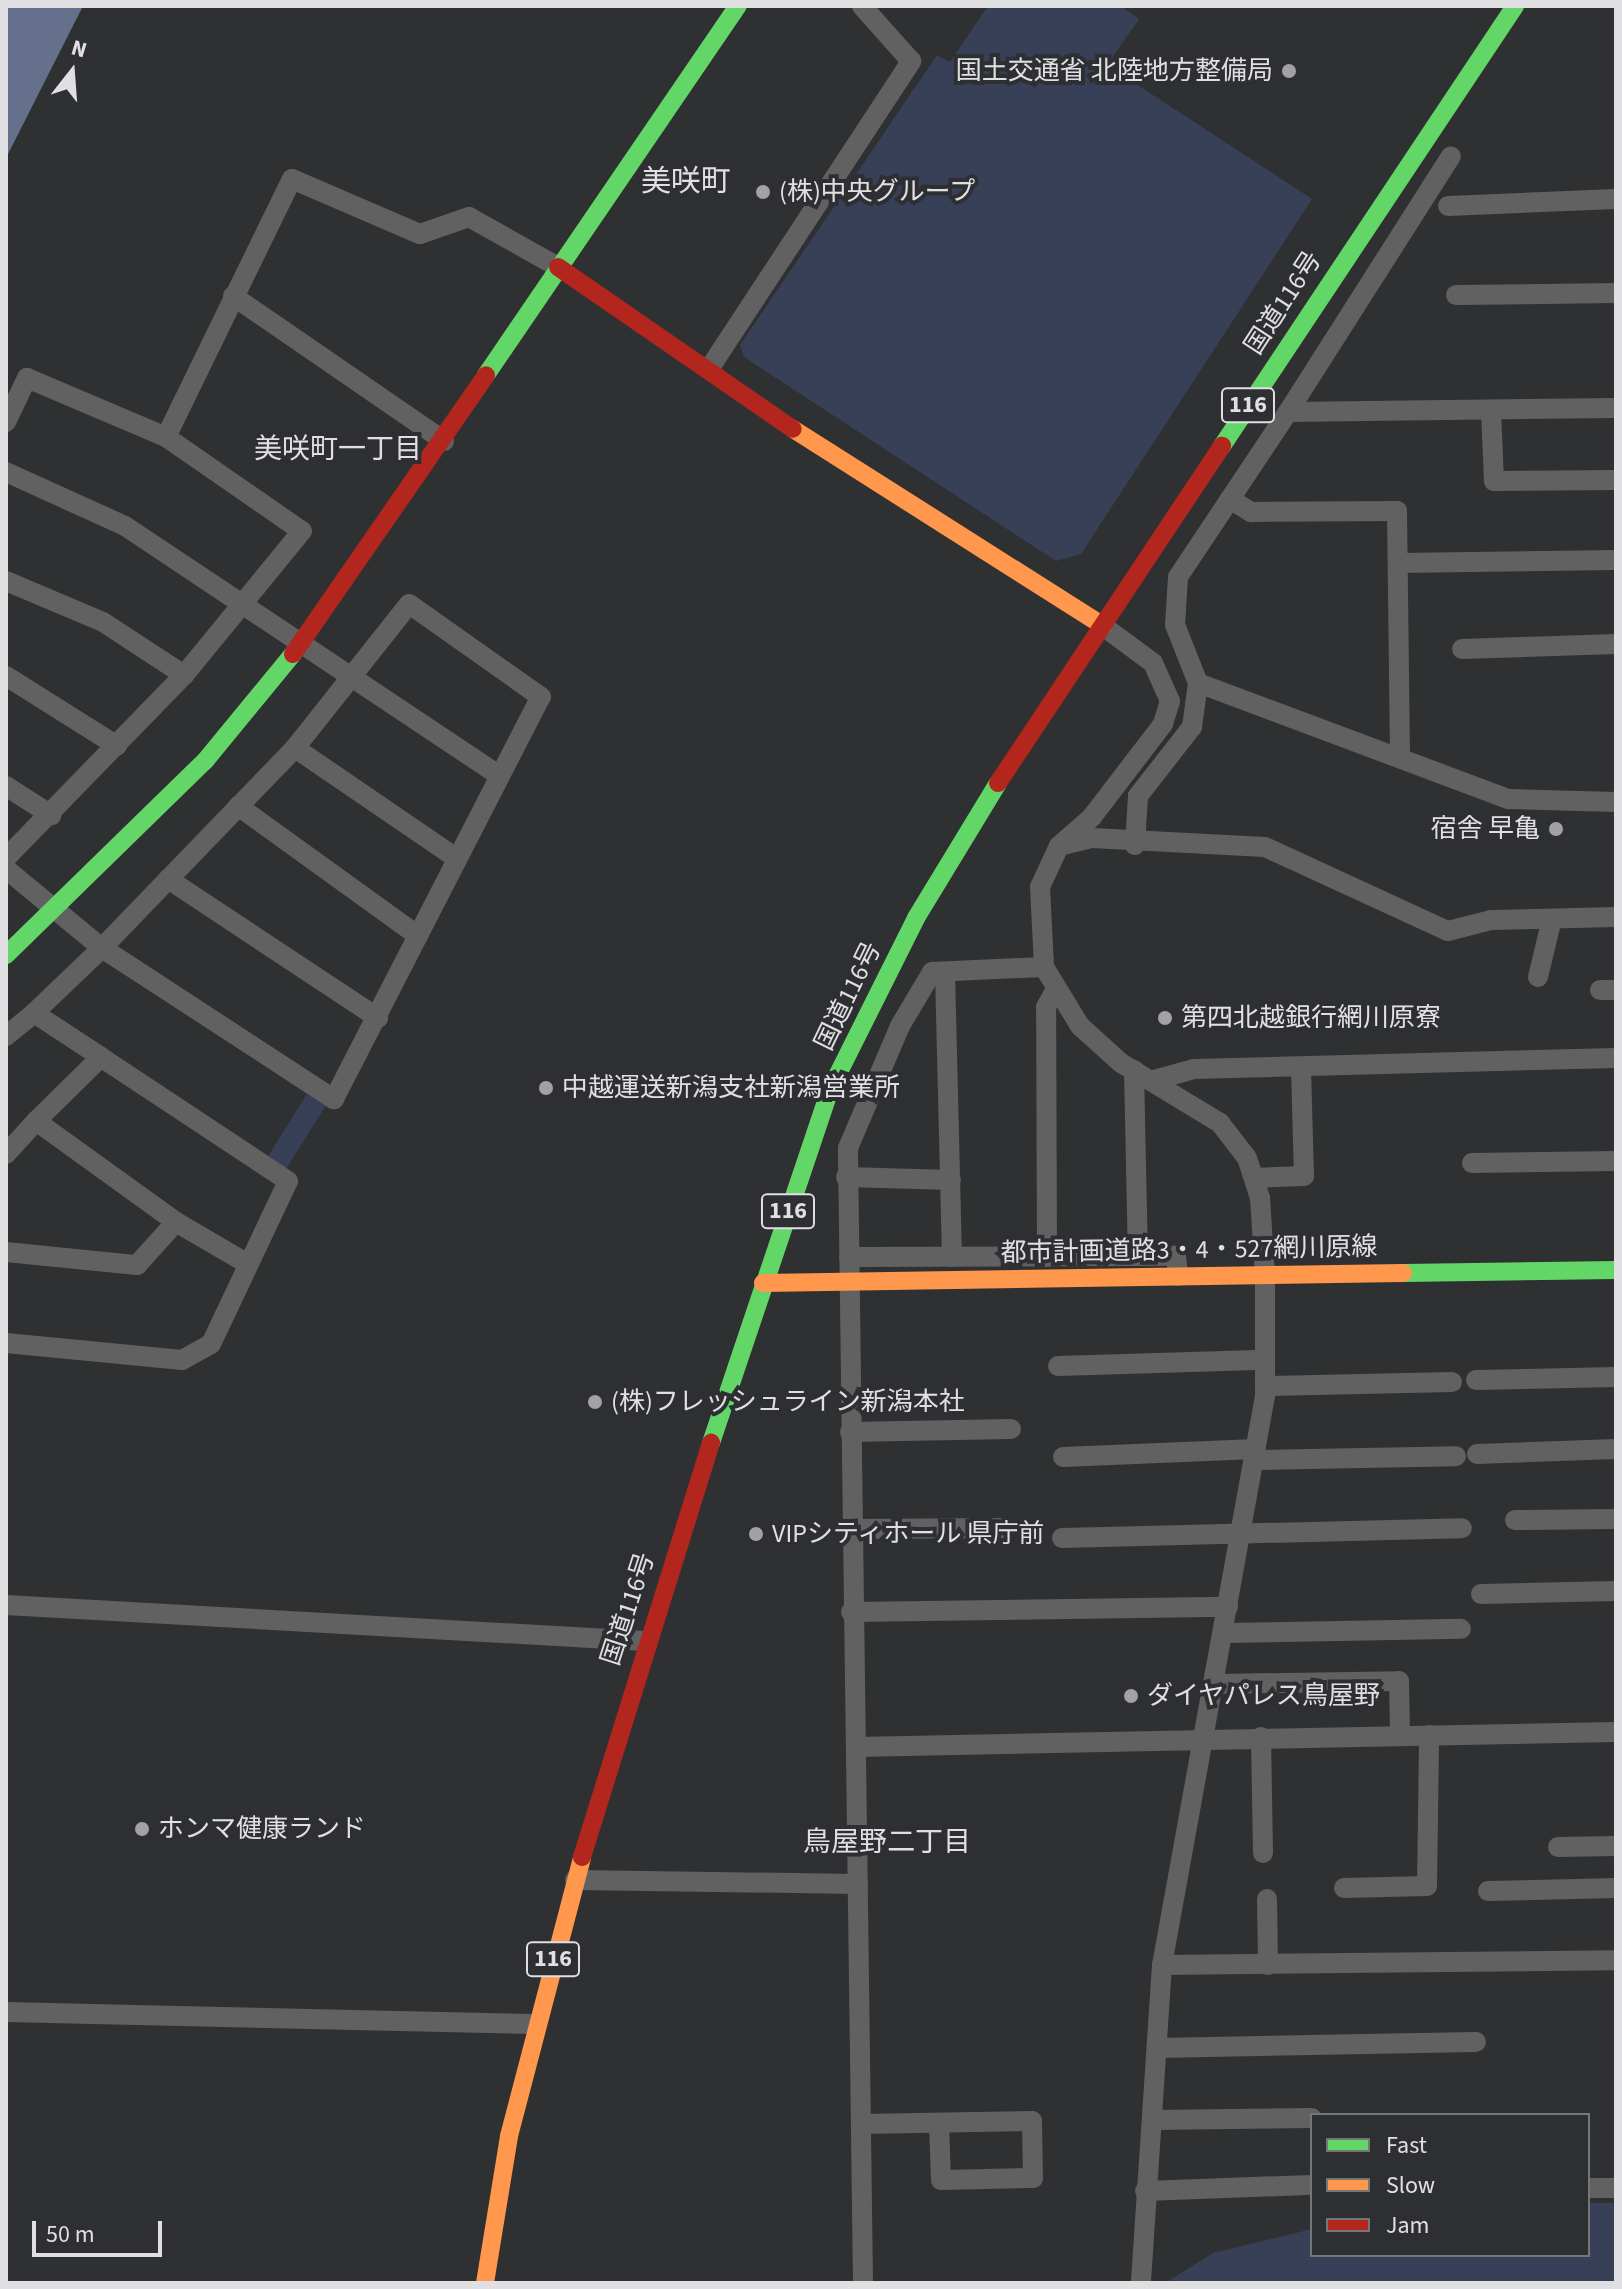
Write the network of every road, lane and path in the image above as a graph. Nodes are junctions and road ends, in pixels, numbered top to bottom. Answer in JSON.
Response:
{"nodes":[{"id":1,"x":738,"y":6,"type":"edge"},
{"id":2,"x":862,"y":6,"type":"edge"},
{"id":3,"x":1515,"y":6,"type":"edge"},
{"id":4,"x":1451,"y":156,"type":"dead end"},
{"id":5,"x":1616,"y":199,"type":"edge"},
{"id":6,"x":1448,"y":206,"type":"dead end"},
{"id":7,"x":558,"y":267,"type":"junction"},
{"id":8,"x":1616,"y":293,"type":"edge"},
{"id":9,"x":1456,"y":295,"type":"dead end"},
{"id":10,"x":233,"y":296,"type":"junction"},
{"id":11,"x":711,"y":366,"type":"junction"},
{"id":12,"x":1616,"y":408,"type":"edge"},
{"id":13,"x":1491,"y":410,"type":"junction"},
{"id":14,"x":1288,"y":412,"type":"junction"},
{"id":15,"x":6,"y":422,"type":"edge"},
{"id":16,"x":166,"y":437,"type":"junction"},
{"id":17,"x":444,"y":441,"type":"junction"},
{"id":18,"x":6,"y":472,"type":"edge"},
{"id":19,"x":1616,"y":480,"type":"edge"},
{"id":20,"x":1230,"y":499,"type":"junction"},
{"id":21,"x":1616,"y":560,"type":"edge"},
{"id":22,"x":1398,"y":563,"type":"junction"},
{"id":23,"x":6,"y":581,"type":"edge"},
{"id":24,"x":244,"y":601,"type":"junction"},
{"id":25,"x":1103,"y":626,"type":"junction"},
{"id":26,"x":304,"y":640,"type":"junction"},
{"id":27,"x":1616,"y":644,"type":"edge"},
{"id":28,"x":1462,"y":649,"type":"dead end"},
{"id":29,"x":184,"y":675,"type":"junction"},
{"id":30,"x":6,"y":676,"type":"edge"},
{"id":31,"x":356,"y":677,"type":"junction"},
{"id":32,"x":1198,"y":683,"type":"junction"},
{"id":33,"x":117,"y":746,"type":"junction"},
{"id":34,"x":295,"y":748,"type":"junction"},
{"id":35,"x":1400,"y":758,"type":"junction"},
{"id":36,"x":497,"y":774,"type":"junction"},
{"id":37,"x":6,"y":786,"type":"edge"},
{"id":38,"x":1616,"y":802,"type":"edge"},
{"id":39,"x":238,"y":806,"type":"junction"},
{"id":40,"x":51,"y":815,"type":"junction"},
{"id":41,"x":1135,"y":845,"type":"junction"},
{"id":42,"x":1059,"y":846,"type":"junction"},
{"id":43,"x":6,"y":858,"type":"edge"},
{"id":44,"x":456,"y":858,"type":"junction"},
{"id":45,"x":6,"y":869,"type":"edge"},
{"id":46,"x":168,"y":879,"type":"junction"},
{"id":47,"x":55,"y":909,"type":"junction"},
{"id":48,"x":1616,"y":917,"type":"edge"},
{"id":49,"x":1551,"y":923,"type":"junction"},
{"id":50,"x":418,"y":936,"type":"junction"},
{"id":51,"x":102,"y":948,"type":"junction"},
{"id":52,"x":6,"y":955,"type":"edge"},
{"id":53,"x":1044,"y":967,"type":"junction"},
{"id":54,"x":945,"y":972,"type":"junction"},
{"id":55,"x":1538,"y":977,"type":"dead end"},
{"id":56,"x":1056,"y":989,"type":"junction"},
{"id":57,"x":34,"y":1013,"type":"junction"},
{"id":58,"x":378,"y":1018,"type":"junction"},
{"id":59,"x":6,"y":1036,"type":"edge"},
{"id":60,"x":101,"y":1057,"type":"junction"},
{"id":61,"x":1616,"y":1058,"type":"edge"},
{"id":62,"x":1301,"y":1068,"type":"junction"},
{"id":63,"x":1134,"y":1070,"type":"junction"},
{"id":64,"x":1154,"y":1080,"type":"junction"},
{"id":65,"x":36,"y":1121,"type":"junction"},
{"id":66,"x":6,"y":1154,"type":"edge"},
{"id":67,"x":1616,"y":1161,"type":"edge"},
{"id":68,"x":1472,"y":1163,"type":"dead end"},
{"id":69,"x":846,"y":1177,"type":"junction"},
{"id":70,"x":1254,"y":1178,"type":"junction"},
{"id":71,"x":951,"y":1180,"type":"junction"},
{"id":72,"x":176,"y":1222,"type":"junction"},
{"id":73,"x":6,"y":1252,"type":"edge"},
{"id":74,"x":1138,"y":1256,"type":"junction"},
{"id":75,"x":849,"y":1257,"type":"junction"},
{"id":76,"x":952,"y":1257,"type":"junction"},
{"id":77,"x":1047,"y":1257,"type":"junction"},
{"id":78,"x":248,"y":1264,"type":"junction"},
{"id":79,"x":1616,"y":1270,"type":"edge"},
{"id":80,"x":1265,"y":1275,"type":"junction"},
{"id":81,"x":1178,"y":1276,"type":"junction"},
{"id":82,"x":849,"y":1281,"type":"junction"},
{"id":83,"x":763,"y":1283,"type":"junction"},
{"id":84,"x":6,"y":1343,"type":"edge"},
{"id":85,"x":1265,"y":1360,"type":"junction"},
{"id":86,"x":1058,"y":1366,"type":"dead end"},
{"id":87,"x":1616,"y":1377,"type":"edge"},
{"id":88,"x":1476,"y":1380,"type":"dead end"},
{"id":89,"x":1452,"y":1382,"type":"dead end"},
{"id":90,"x":1265,"y":1386,"type":"junction"},
{"id":91,"x":1011,"y":1429,"type":"dead end"},
{"id":92,"x":850,"y":1432,"type":"junction"},
{"id":93,"x":1616,"y":1449,"type":"edge"},
{"id":94,"x":1477,"y":1454,"type":"dead end"},
{"id":95,"x":1256,"y":1455,"type":"junction"},
{"id":96,"x":1456,"y":1456,"type":"dead end"},
{"id":97,"x":1063,"y":1457,"type":"dead end"},
{"id":98,"x":1616,"y":1519,"type":"edge"},
{"id":99,"x":1515,"y":1520,"type":"dead end"},
{"id":100,"x":1005,"y":1528,"type":"dead end"},
{"id":101,"x":1462,"y":1528,"type":"dead end"},
{"id":102,"x":850,"y":1529,"type":"junction"},
{"id":103,"x":1243,"y":1531,"type":"junction"},
{"id":104,"x":1062,"y":1538,"type":"dead end"},
{"id":105,"x":1616,"y":1591,"type":"edge"},
{"id":106,"x":1481,"y":1594,"type":"dead end"},
{"id":107,"x":6,"y":1605,"type":"edge"},
{"id":108,"x":1228,"y":1607,"type":"junction"},
{"id":109,"x":851,"y":1612,"type":"junction"},
{"id":110,"x":1461,"y":1629,"type":"dead end"},
{"id":111,"x":1224,"y":1633,"type":"junction"},
{"id":112,"x":644,"y":1641,"type":"junction"},
{"id":113,"x":1216,"y":1684,"type":"junction"},
{"id":114,"x":1616,"y":1732,"type":"edge"},
{"id":115,"x":1400,"y":1735,"type":"junction"},
{"id":116,"x":1429,"y":1735,"type":"junction"},
{"id":117,"x":1261,"y":1737,"type":"junction"},
{"id":118,"x":1207,"y":1738,"type":"junction"},
{"id":119,"x":856,"y":1747,"type":"junction"},
{"id":120,"x":1616,"y":1846,"type":"edge"},
{"id":121,"x":1558,"y":1847,"type":"dead end"},
{"id":122,"x":1263,"y":1853,"type":"dead end"},
{"id":123,"x":575,"y":1880,"type":"junction"},
{"id":124,"x":858,"y":1884,"type":"junction"},
{"id":125,"x":1344,"y":1888,"type":"dead end"},
{"id":126,"x":1616,"y":1888,"type":"edge"},
{"id":127,"x":1488,"y":1891,"type":"dead end"},
{"id":128,"x":1267,"y":1899,"type":"dead end"},
{"id":129,"x":1616,"y":1960,"type":"edge"},
{"id":130,"x":1162,"y":1965,"type":"junction"},
{"id":131,"x":1268,"y":1965,"type":"junction"},
{"id":132,"x":6,"y":2012,"type":"edge"},
{"id":133,"x":535,"y":2024,"type":"junction"},
{"id":134,"x":1476,"y":2042,"type":"dead end"},
{"id":135,"x":1158,"y":2048,"type":"junction"},
{"id":136,"x":1310,"y":2118,"type":"edge"},
{"id":137,"x":1152,"y":2120,"type":"junction"},
{"id":138,"x":939,"y":2123,"type":"junction"},
{"id":139,"x":861,"y":2124,"type":"junction"},
{"id":140,"x":1310,"y":2185,"type":"edge"},
{"id":141,"x":1590,"y":2188,"type":"edge"},
{"id":142,"x":1616,"y":2188,"type":"edge"},
{"id":143,"x":1145,"y":2191,"type":"junction"},
{"id":144,"x":485,"y":2283,"type":"edge"},
{"id":145,"x":863,"y":2283,"type":"edge"},
{"id":146,"x":1141,"y":2283,"type":"edge"}],
"edges":[{"from":1,"to":7,"type":"main road"},
{"from":2,"to":11,"type":"street"},
{"from":3,"to":25,"type":"main road","name":"国道116号","number":"116"},
{"from":4,"to":14,"type":"street"},
{"from":5,"to":6,"type":"street"},
{"from":7,"to":10,"type":"street"},
{"from":7,"to":11,"type":"main road"},
{"from":7,"to":17,"type":"main road"},
{"from":8,"to":9,"type":"street"},
{"from":10,"to":16,"type":"street"},
{"from":10,"to":17,"type":"street"},
{"from":11,"to":25,"type":"main road"},
{"from":12,"to":13,"type":"street"},
{"from":13,"to":14,"type":"street"},
{"from":13,"to":19,"type":"street"},
{"from":14,"to":20,"type":"street"},
{"from":15,"to":16,"type":"street"},
{"from":16,"to":24,"type":"street"},
{"from":17,"to":26,"type":"main road"},
{"from":18,"to":24,"type":"street"},
{"from":20,"to":22,"type":"street"},
{"from":20,"to":32,"type":"street"},
{"from":21,"to":22,"type":"street"},
{"from":22,"to":35,"type":"street"},
{"from":23,"to":29,"type":"street"},
{"from":24,"to":26,"type":"street"},
{"from":24,"to":29,"type":"street"},
{"from":25,"to":42,"type":"street"},
{"from":25,"to":83,"type":"main road","name":"国道116号","number":"116"},
{"from":26,"to":31,"type":"street"},
{"from":26,"to":47,"type":"main road"},
{"from":27,"to":28,"type":"street"},
{"from":29,"to":33,"type":"street"},
{"from":30,"to":33,"type":"street"},
{"from":31,"to":34,"type":"street"},
{"from":31,"to":36,"type":"street"},
{"from":31,"to":36,"type":"street"},
{"from":32,"to":35,"type":"street"},
{"from":32,"to":41,"type":"street"},
{"from":33,"to":40,"type":"street"},
{"from":34,"to":39,"type":"street"},
{"from":34,"to":44,"type":"street"},
{"from":35,"to":38,"type":"street"},
{"from":36,"to":44,"type":"street"},
{"from":37,"to":40,"type":"street"},
{"from":39,"to":46,"type":"street"},
{"from":39,"to":50,"type":"street"},
{"from":40,"to":43,"type":"street"},
{"from":41,"to":42,"type":"street"},
{"from":41,"to":49,"type":"street"},
{"from":42,"to":53,"type":"street"},
{"from":44,"to":50,"type":"street"},
{"from":45,"to":47,"type":"street"},
{"from":46,"to":51,"type":"street"},
{"from":46,"to":58,"type":"street"},
{"from":47,"to":51,"type":"street"},
{"from":47,"to":52,"type":"main road"},
{"from":48,"to":49,"type":"street"},
{"from":49,"to":55,"type":"street"},
{"from":50,"to":58,"type":"street"},
{"from":51,"to":57,"type":"street"},
{"from":51,"to":58,"type":"street"},
{"from":53,"to":54,"type":"street"},
{"from":53,"to":56,"type":"street"},
{"from":54,"to":69,"type":"street"},
{"from":54,"to":71,"type":"street"},
{"from":56,"to":63,"type":"street"},
{"from":56,"to":77,"type":"street"},
{"from":57,"to":59,"type":"street"},
{"from":57,"to":60,"type":"street"},
{"from":60,"to":65,"type":"street"},
{"from":60,"to":78,"type":"street"},
{"from":61,"to":62,"type":"street"},
{"from":62,"to":64,"type":"street"},
{"from":62,"to":70,"type":"street"},
{"from":63,"to":64,"type":"street"},
{"from":63,"to":74,"type":"street"},
{"from":64,"to":70,"type":"street"},
{"from":65,"to":66,"type":"street"},
{"from":65,"to":72,"type":"street"},
{"from":67,"to":68,"type":"street"},
{"from":69,"to":71,"type":"street"},
{"from":69,"to":75,"type":"street"},
{"from":70,"to":80,"type":"street"},
{"from":71,"to":76,"type":"street"},
{"from":72,"to":73,"type":"street"},
{"from":72,"to":78,"type":"street"},
{"from":74,"to":77,"type":"street"},
{"from":74,"to":81,"type":"street"},
{"from":75,"to":76,"type":"street"},
{"from":75,"to":82,"type":"street"},
{"from":76,"to":77,"type":"street"},
{"from":78,"to":84,"type":"street"},
{"from":79,"to":80,"type":"main road","name":"都市計画道路3・4・527網川原線"},
{"from":80,"to":81,"type":"main road","name":"都市計画道路3・4・527網川原線"},
{"from":80,"to":85,"type":"street"},
{"from":81,"to":82,"type":"main road","name":"都市計画道路3・4・527網川原線"},
{"from":82,"to":83,"type":"main road","name":"都市計画道路3・4・527網川原線"},
{"from":82,"to":92,"type":"street"},
{"from":83,"to":112,"type":"main road","name":"国道116号","number":"116"},
{"from":85,"to":86,"type":"street"},
{"from":85,"to":90,"type":"street"},
{"from":87,"to":88,"type":"street"},
{"from":89,"to":90,"type":"street"},
{"from":90,"to":95,"type":"street"},
{"from":91,"to":92,"type":"street"},
{"from":92,"to":102,"type":"street"},
{"from":93,"to":94,"type":"street"},
{"from":95,"to":96,"type":"street"},
{"from":95,"to":97,"type":"street"},
{"from":95,"to":103,"type":"street"},
{"from":98,"to":99,"type":"street"},
{"from":100,"to":102,"type":"street"},
{"from":101,"to":103,"type":"street"},
{"from":102,"to":109,"type":"street"},
{"from":103,"to":104,"type":"street"},
{"from":103,"to":108,"type":"street"},
{"from":105,"to":106,"type":"street"},
{"from":107,"to":112,"type":"street"},
{"from":108,"to":109,"type":"street"},
{"from":108,"to":111,"type":"street"},
{"from":109,"to":119,"type":"street"},
{"from":110,"to":111,"type":"street"},
{"from":111,"to":113,"type":"street"},
{"from":112,"to":123,"type":"main road","name":"国道116号","number":"116"},
{"from":113,"to":115,"type":"street"},
{"from":113,"to":118,"type":"street"},
{"from":114,"to":116,"type":"street"},
{"from":115,"to":116,"type":"street"},
{"from":115,"to":117,"type":"street"},
{"from":116,"to":125,"type":"street"},
{"from":117,"to":118,"type":"street"},
{"from":117,"to":122,"type":"street"},
{"from":118,"to":119,"type":"street"},
{"from":118,"to":130,"type":"street"},
{"from":119,"to":124,"type":"street"},
{"from":120,"to":121,"type":"street"},
{"from":123,"to":124,"type":"street"},
{"from":123,"to":133,"type":"main road","name":"国道116号","number":"116"},
{"from":124,"to":139,"type":"street"},
{"from":126,"to":127,"type":"street"},
{"from":128,"to":131,"type":"street"},
{"from":129,"to":131,"type":"street"},
{"from":130,"to":131,"type":"street"},
{"from":130,"to":135,"type":"street"},
{"from":132,"to":133,"type":"street"},
{"from":133,"to":144,"type":"main road","name":"国道116号","number":"116"},
{"from":134,"to":135,"type":"street"},
{"from":135,"to":137,"type":"street"},
{"from":136,"to":137,"type":"street"},
{"from":137,"to":143,"type":"street"},
{"from":138,"to":138,"type":"street"},
{"from":138,"to":139,"type":"street"},
{"from":139,"to":145,"type":"street"},
{"from":140,"to":143,"type":"street"},
{"from":141,"to":142,"type":"street"},
{"from":143,"to":146,"type":"street"}]}
